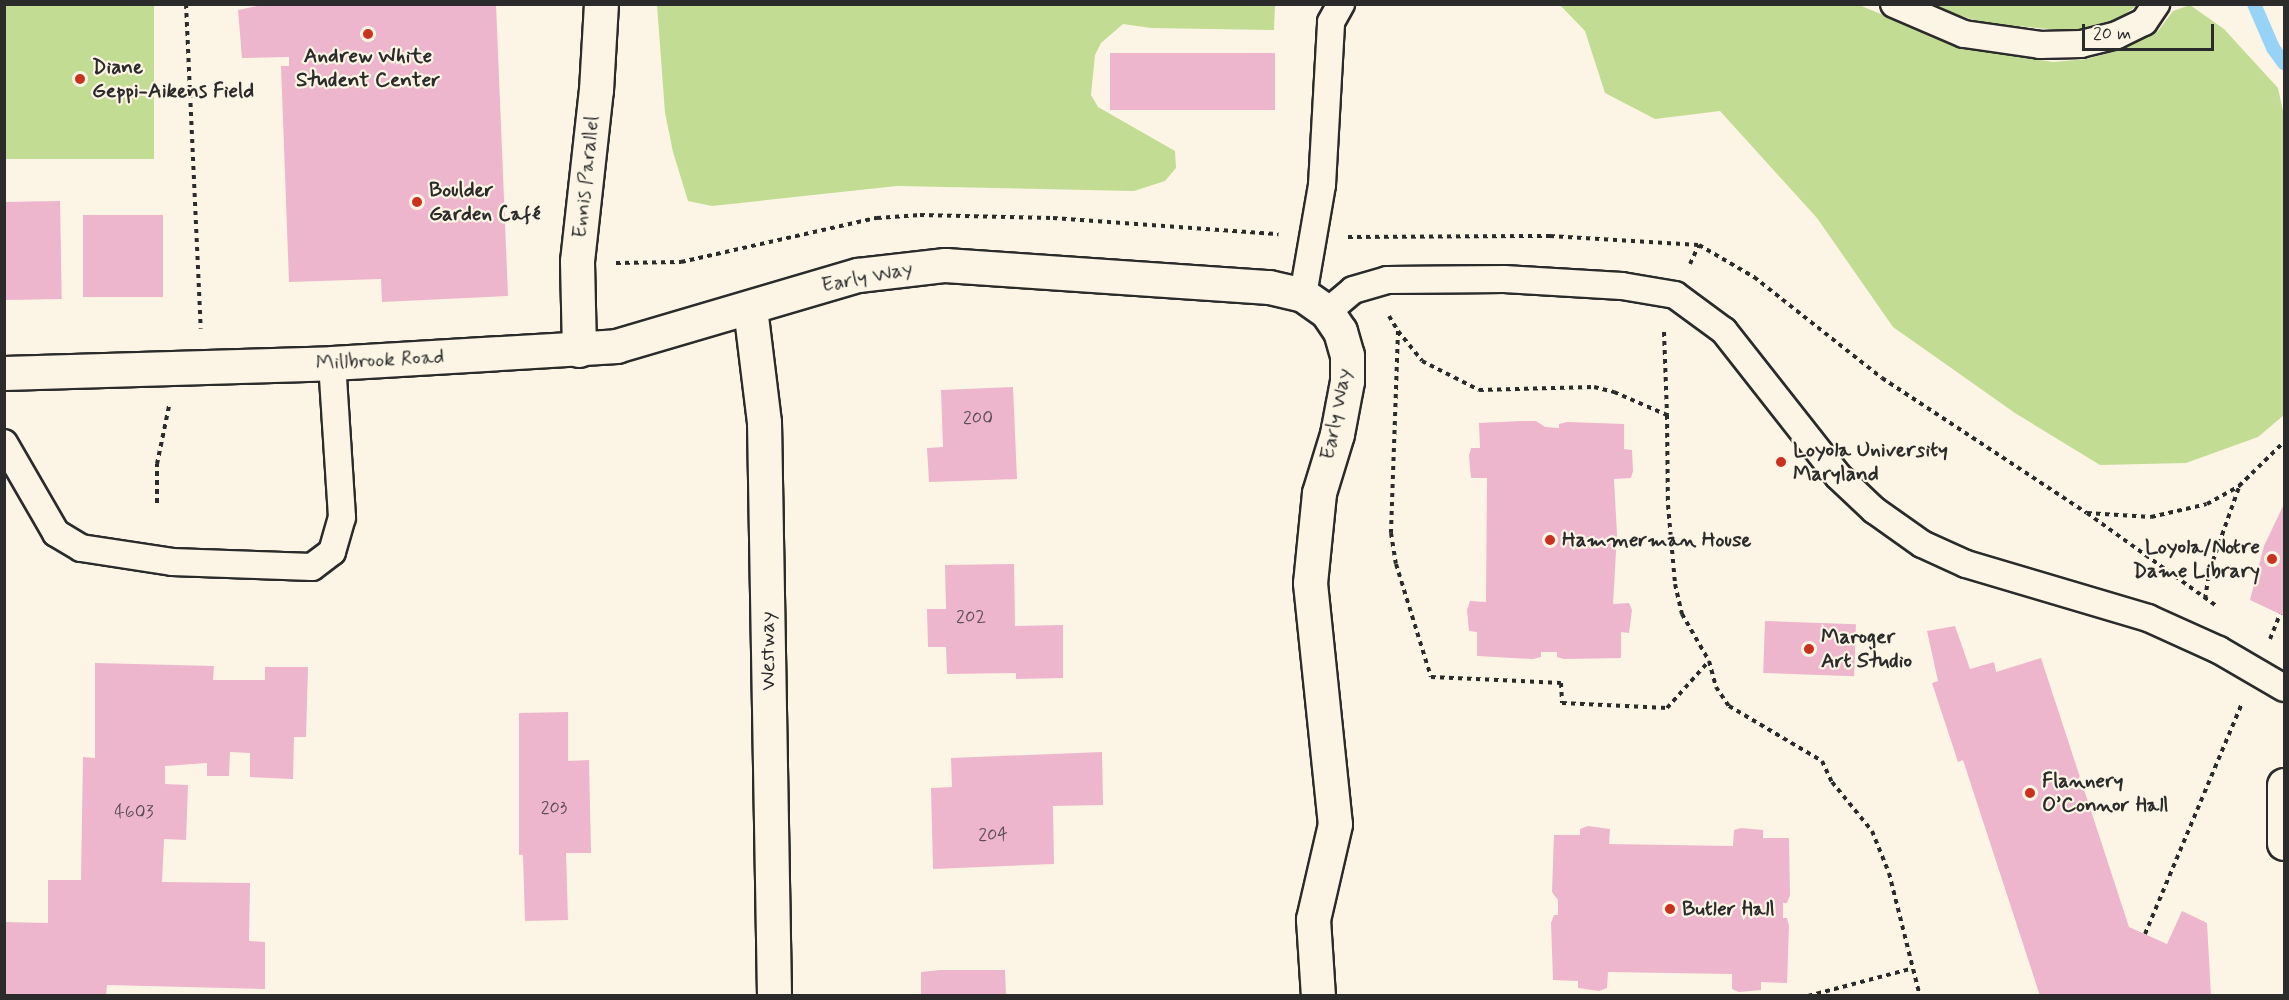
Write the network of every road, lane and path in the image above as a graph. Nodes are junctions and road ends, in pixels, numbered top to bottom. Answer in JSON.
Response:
{"nodes":[{"id":1,"x":186,"y":4,"type":"edge"},
{"id":2,"x":600,"y":4,"type":"edge"},
{"id":3,"x":1341,"y":4,"type":"edge"},
{"id":4,"x":1894,"y":4,"type":"edge"},
{"id":5,"x":2156,"y":4,"type":"edge"},
{"id":6,"x":1699,"y":245,"type":"dead end"},
{"id":7,"x":1691,"y":263,"type":"dead end"},
{"id":8,"x":1315,"y":303,"type":"junction"},
{"id":9,"x":750,"y":308,"type":"junction"},
{"id":10,"x":1398,"y":331,"type":"dead end"},
{"id":11,"x":201,"y":337,"type":"dead end"},
{"id":12,"x":579,"y":350,"type":"junction"},
{"id":13,"x":1663,"y":359,"type":"dead end"},
{"id":14,"x":332,"y":363,"type":"junction"},
{"id":15,"x":1395,"y":369,"type":"dead end"},
{"id":16,"x":4,"y":373,"type":"edge"},
{"id":17,"x":168,"y":395,"type":"dead end"},
{"id":18,"x":1667,"y":415,"type":"junction"},
{"id":19,"x":4,"y":443,"type":"edge"},
{"id":20,"x":2239,"y":486,"type":"dead end"},
{"id":21,"x":157,"y":502,"type":"dead end"},
{"id":22,"x":2087,"y":513,"type":"dead end"},
{"id":23,"x":2205,"y":599,"type":"junction"},
{"id":24,"x":2223,"y":611,"type":"dead end"},
{"id":25,"x":2260,"y":634,"type":"dead end"},
{"id":26,"x":2269,"y":640,"type":"dead end"},
{"id":27,"x":1709,"y":661,"type":"junction"},
{"id":28,"x":2284,"y":688,"type":"edge"},
{"id":29,"x":2244,"y":700,"type":"dead end"},
{"id":30,"x":2284,"y":785,"type":"edge"},
{"id":31,"x":2284,"y":843,"type":"edge"},
{"id":32,"x":2145,"y":934,"type":"dead end"},
{"id":33,"x":1911,"y":969,"type":"junction"},
{"id":34,"x":774,"y":996,"type":"edge"},
{"id":35,"x":1318,"y":996,"type":"edge"},
{"id":36,"x":1808,"y":996,"type":"edge"},
{"id":37,"x":1920,"y":996,"type":"edge"}],
"edges":[{"from":1,"to":11,"type":"path"},
{"from":2,"to":12,"type":"street","name":"Ennis Parallel"},
{"from":3,"to":8,"type":"lane"},
{"from":4,"to":5,"type":"lane"},
{"from":6,"to":7,"type":"path"},
{"from":8,"to":9,"type":"street","name":"Early Way"},
{"from":8,"to":28,"type":"lane"},
{"from":8,"to":35,"type":"street","name":"Early Way"},
{"from":9,"to":12,"type":"street","name":"Millbrook Road"},
{"from":9,"to":34,"type":"street","name":"Westway"},
{"from":10,"to":18,"type":"path"},
{"from":12,"to":14,"type":"street","name":"Millbrook Road"},
{"from":13,"to":18,"type":"path"},
{"from":14,"to":16,"type":"street","name":"Millbrook Road"},
{"from":14,"to":19,"type":"lane"},
{"from":15,"to":27,"type":"path"},
{"from":17,"to":21,"type":"path"},
{"from":18,"to":27,"type":"path"},
{"from":20,"to":23,"type":"path"},
{"from":22,"to":23,"type":"path"},
{"from":23,"to":24,"type":"path"},
{"from":25,"to":26,"type":"path"},
{"from":27,"to":33,"type":"path"},
{"from":29,"to":32,"type":"path"},
{"from":30,"to":31,"type":"street"},
{"from":33,"to":36,"type":"path"},
{"from":33,"to":37,"type":"path"}]}
